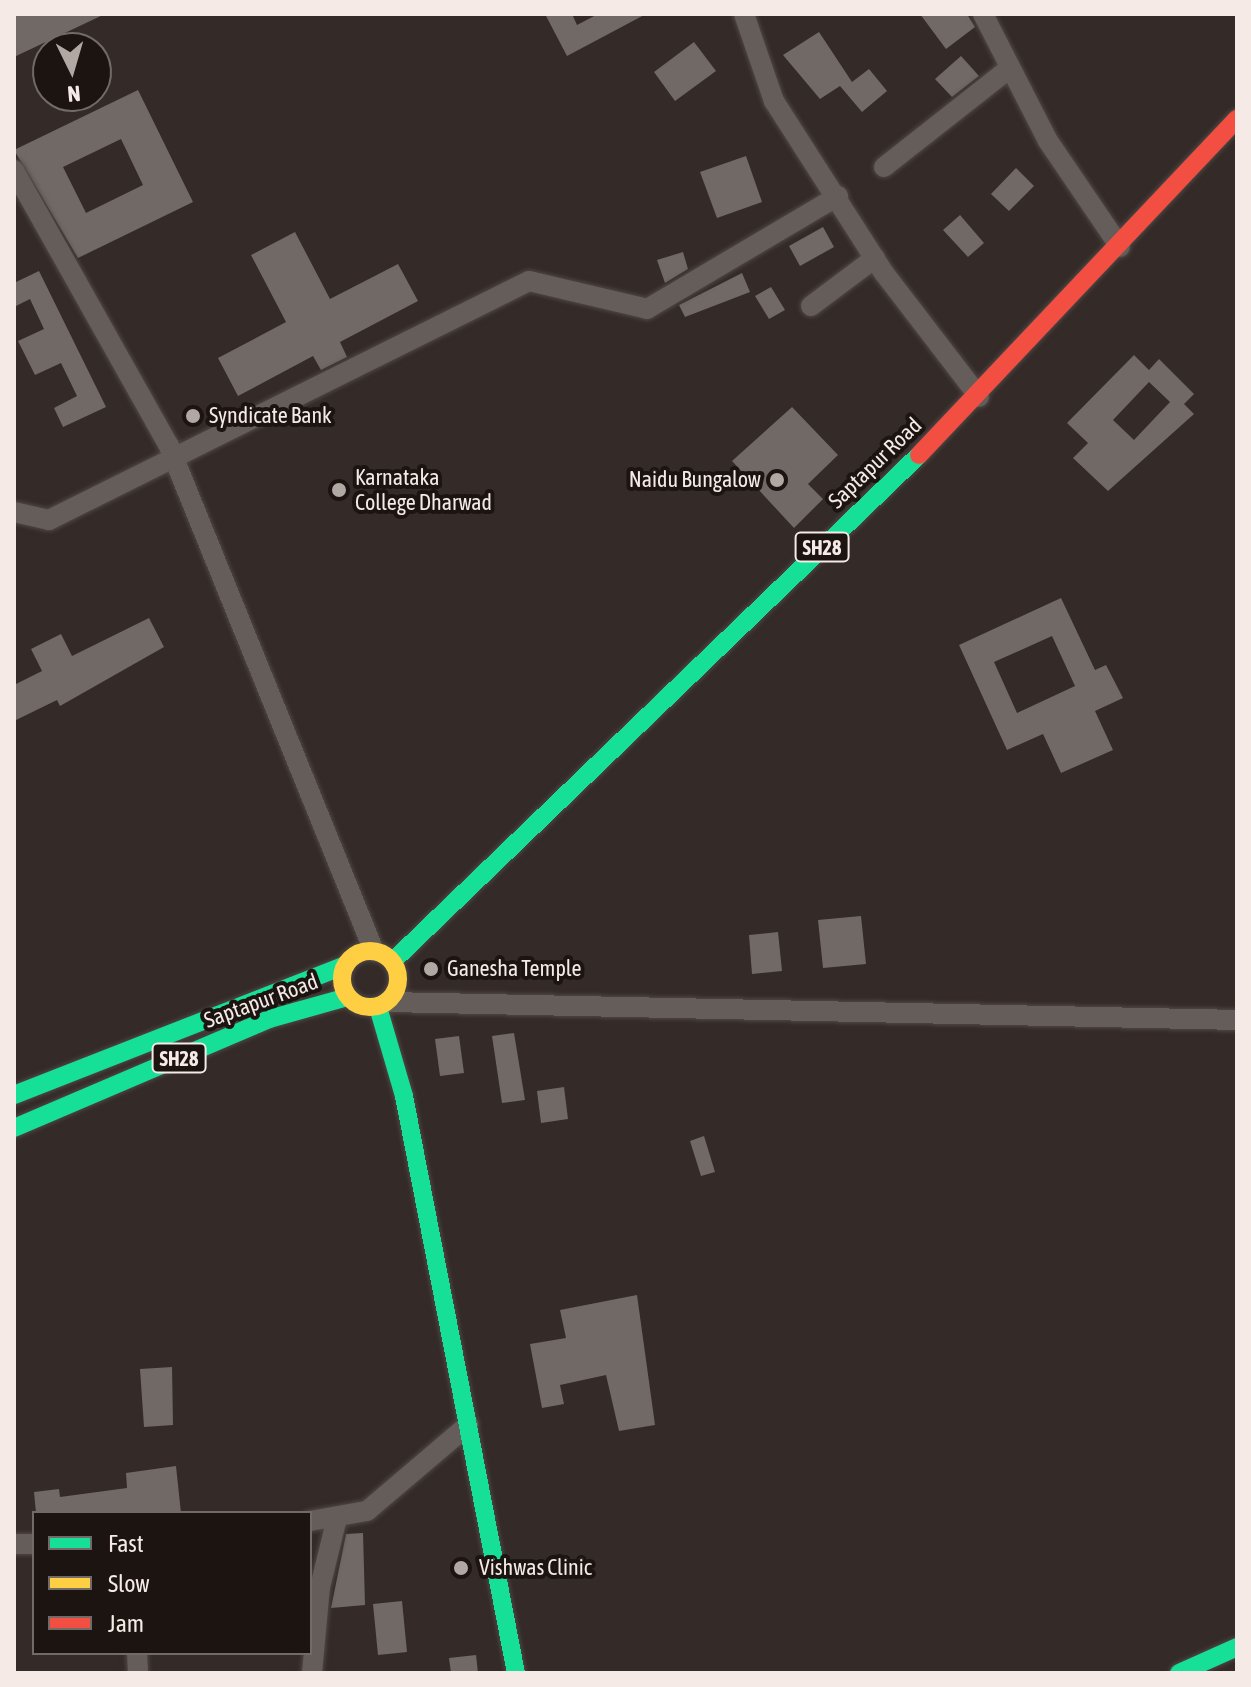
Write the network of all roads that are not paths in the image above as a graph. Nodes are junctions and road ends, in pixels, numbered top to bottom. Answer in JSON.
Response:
{"nodes":[{"id":1,"x":744,"y":14,"type":"edge"},
{"id":2,"x":983,"y":14,"type":"edge"},
{"id":3,"x":1010,"y":68,"type":"junction"},
{"id":4,"x":1237,"y":119,"type":"edge"},
{"id":5,"x":884,"y":167,"type":"dead end"},
{"id":6,"x":14,"y":170,"type":"edge"},
{"id":7,"x":838,"y":196,"type":"junction"},
{"id":8,"x":1120,"y":247,"type":"junction"},
{"id":9,"x":875,"y":258,"type":"junction"},
{"id":10,"x":811,"y":306,"type":"dead end"},
{"id":11,"x":979,"y":397,"type":"junction"},
{"id":12,"x":175,"y":460,"type":"junction"},
{"id":13,"x":14,"y":512,"type":"edge"},
{"id":14,"x":374,"y":951,"type":"junction"},
{"id":15,"x":393,"y":961,"type":"junction"},
{"id":16,"x":345,"y":965,"type":"junction"},
{"id":17,"x":348,"y":997,"type":"junction"},
{"id":18,"x":383,"y":1004,"type":"junction"},
{"id":19,"x":1237,"y":1020,"type":"edge"},
{"id":20,"x":14,"y":1095,"type":"edge"},
{"id":21,"x":14,"y":1128,"type":"edge"},
{"id":22,"x":468,"y":1425,"type":"junction"},
{"id":23,"x":337,"y":1518,"type":"junction"},
{"id":24,"x":312,"y":1521,"type":"edge"},
{"id":25,"x":1237,"y":1647,"type":"edge"},
{"id":26,"x":312,"y":1673,"type":"edge"},
{"id":27,"x":516,"y":1673,"type":"edge"},
{"id":28,"x":1179,"y":1673,"type":"edge"}],
"edges":[{"from":1,"to":7,"type":"street"},
{"from":2,"to":3,"type":"street"},
{"from":3,"to":5,"type":"street"},
{"from":3,"to":8,"type":"street"},
{"from":4,"to":8,"type":"main road","name":"Saptapur Road","number":"SH28"},
{"from":6,"to":12,"type":"street"},
{"from":7,"to":9,"type":"street"},
{"from":7,"to":12,"type":"street"},
{"from":8,"to":11,"type":"main road","name":"Saptapur Road","number":"SH28"},
{"from":9,"to":10,"type":"street"},
{"from":9,"to":11,"type":"street"},
{"from":11,"to":15,"type":"main road","name":"Saptapur Road","number":"SH28"},
{"from":12,"to":13,"type":"street"},
{"from":12,"to":14,"type":"street"},
{"from":14,"to":15,"type":"main road"},
{"from":14,"to":16,"type":"main road"},
{"from":15,"to":18,"type":"main road"},
{"from":16,"to":17,"type":"main road"},
{"from":16,"to":20,"type":"main road","name":"Saptapur Road","number":"SH28"},
{"from":17,"to":18,"type":"main road"},
{"from":17,"to":21,"type":"main road","name":"Saptapur Road","number":"SH28"},
{"from":18,"to":19,"type":"street"},
{"from":18,"to":22,"type":"main road"},
{"from":22,"to":23,"type":"street"},
{"from":22,"to":27,"type":"main road"},
{"from":23,"to":24,"type":"street"},
{"from":23,"to":26,"type":"street"},
{"from":25,"to":28,"type":"main road"}]}
